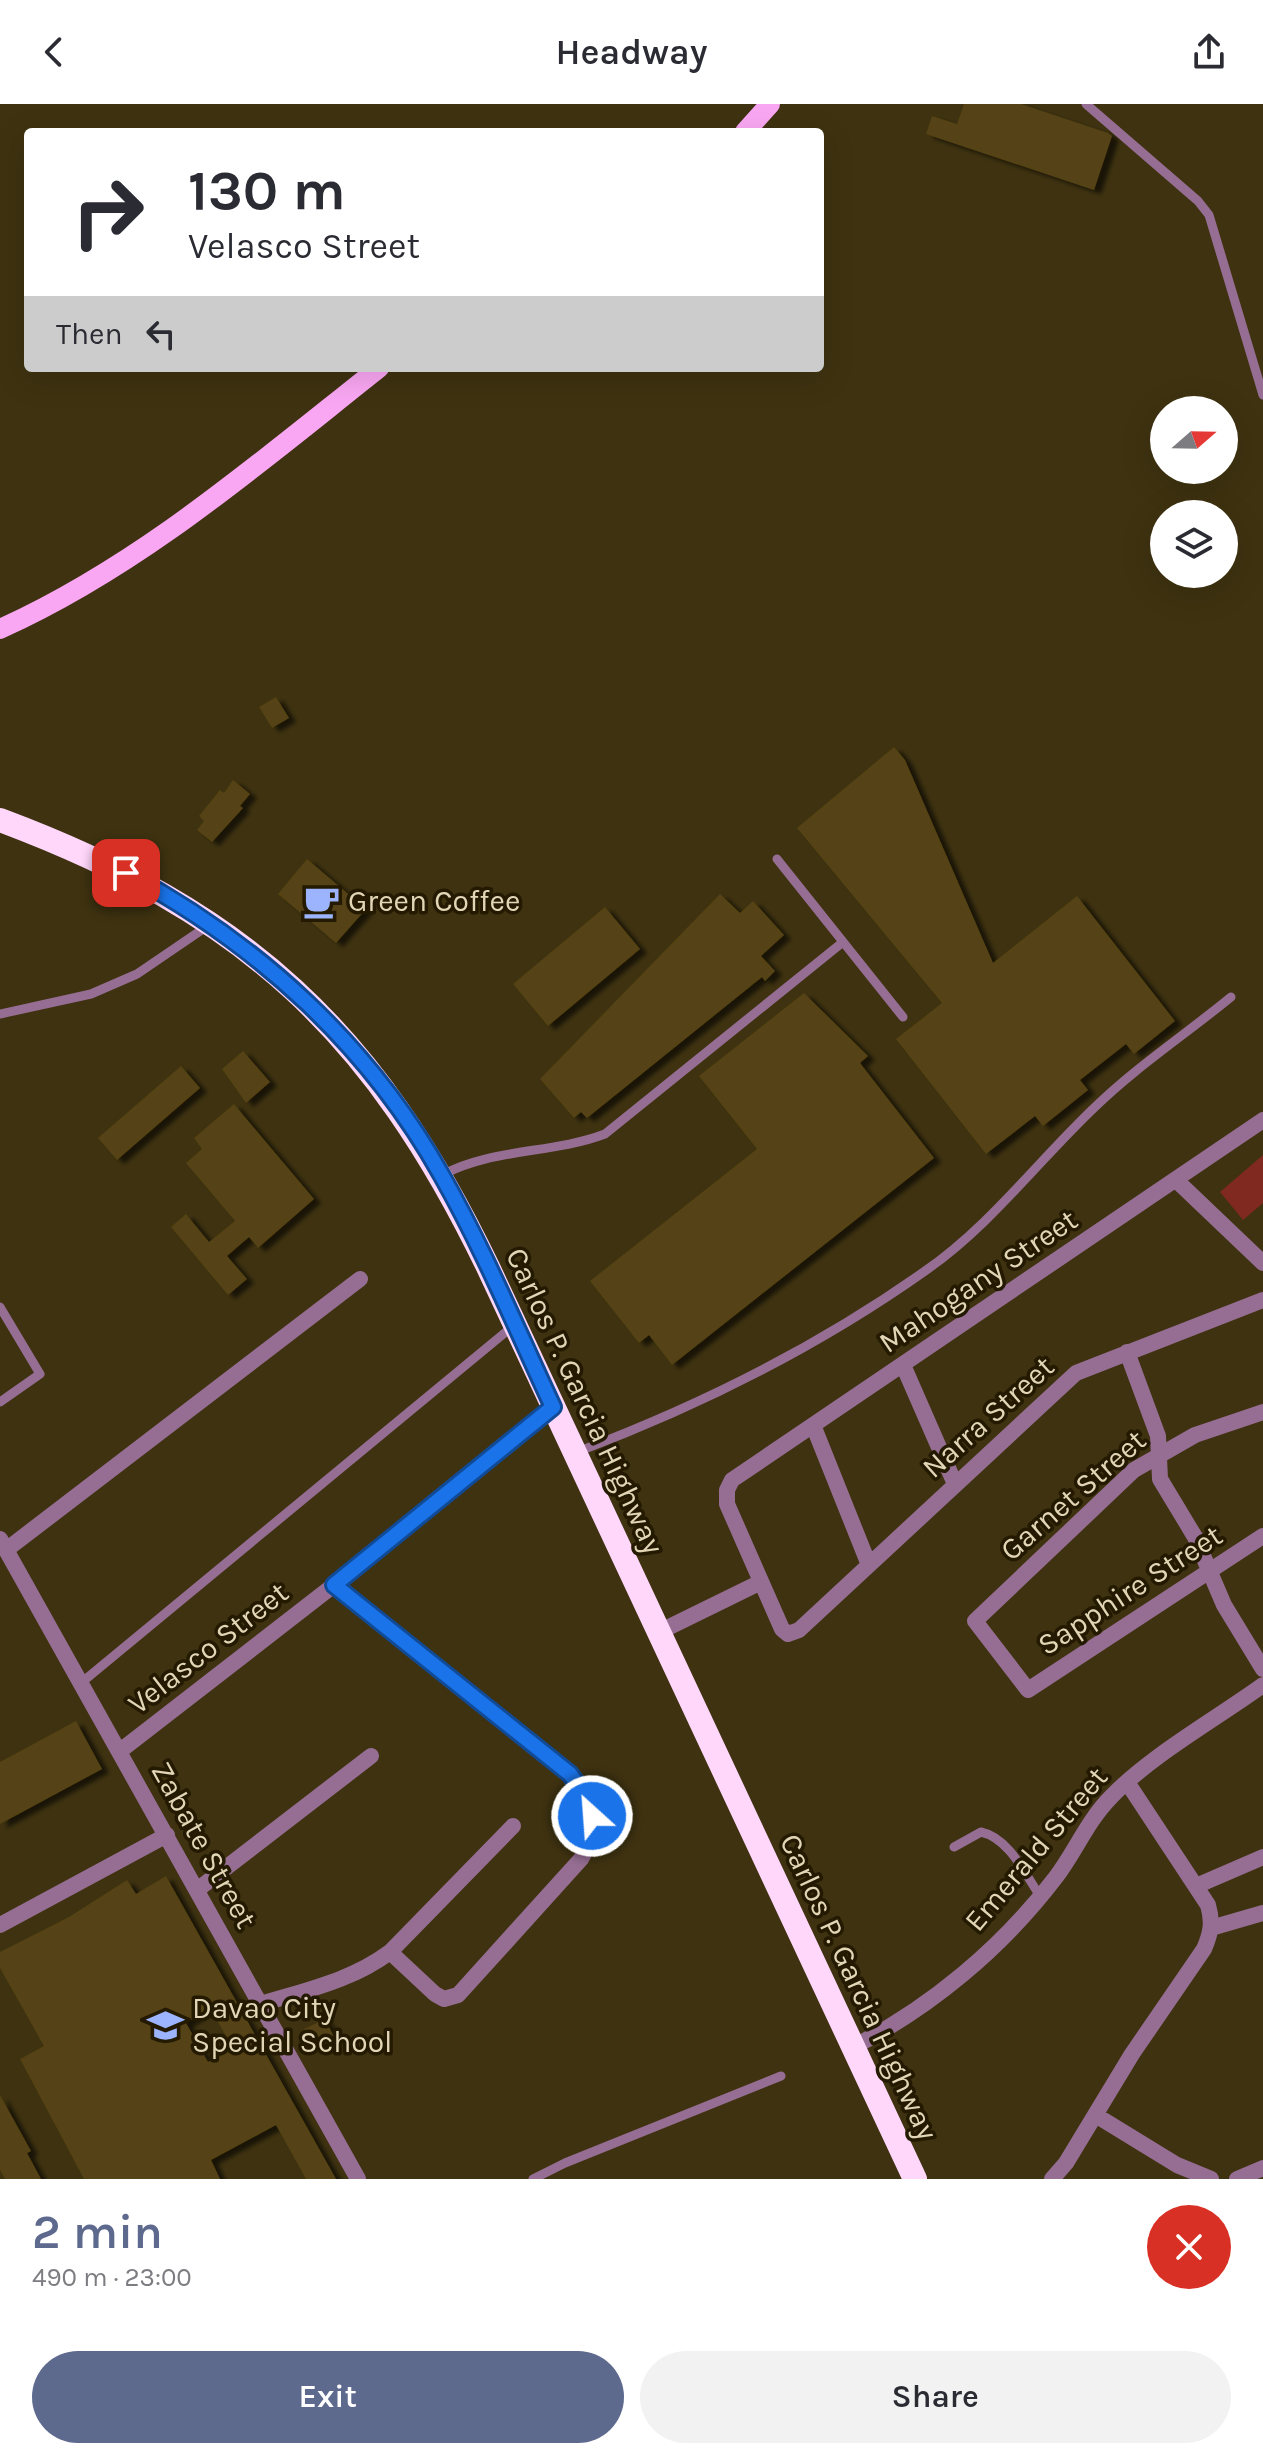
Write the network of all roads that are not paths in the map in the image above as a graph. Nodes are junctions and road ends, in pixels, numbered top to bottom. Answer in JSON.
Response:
{"nodes":[{"id":1,"x":770,"y":104,"type":"edge"},
{"id":2,"x":1086,"y":104,"type":"edge"},
{"id":3,"x":749,"y":128,"type":"edge"},
{"id":4,"x":374,"y":372,"type":"edge"},
{"id":5,"x":1263,"y":395,"type":"edge"},
{"id":6,"x":0,"y":629,"type":"edge"},
{"id":7,"x":0,"y":820,"type":"edge"},
{"id":8,"x":777,"y":859,"type":"dead end"},
{"id":9,"x":212,"y":923,"type":"junction"},
{"id":10,"x":843,"y":942,"type":"junction"},
{"id":11,"x":1231,"y":997,"type":"dead end"},
{"id":12,"x":0,"y":1014,"type":"edge"},
{"id":13,"x":903,"y":1017,"type":"dead end"},
{"id":14,"x":1263,"y":1120,"type":"edge"},
{"id":15,"x":442,"y":1175,"type":"junction"},
{"id":16,"x":1177,"y":1181,"type":"junction"},
{"id":17,"x":1263,"y":1263,"type":"edge"},
{"id":18,"x":360,"y":1279,"type":"dead end"},
{"id":19,"x":1263,"y":1300,"type":"edge"},
{"id":20,"x":0,"y":1307,"type":"edge"},
{"id":21,"x":515,"y":1325,"type":"junction"},
{"id":22,"x":1127,"y":1352,"type":"junction"},
{"id":23,"x":903,"y":1365,"type":"junction"},
{"id":24,"x":0,"y":1402,"type":"edge"},
{"id":25,"x":553,"y":1407,"type":"junction"},
{"id":26,"x":1263,"y":1412,"type":"edge"},
{"id":27,"x":813,"y":1425,"type":"junction"},
{"id":28,"x":574,"y":1453,"type":"junction"},
{"id":29,"x":1159,"y":1453,"type":"junction"},
{"id":30,"x":955,"y":1484,"type":"junction"},
{"id":31,"x":1263,"y":1536,"type":"edge"},
{"id":32,"x":3,"y":1545,"type":"edge"},
{"id":33,"x":869,"y":1565,"type":"junction"},
{"id":34,"x":1210,"y":1572,"type":"junction"},
{"id":35,"x":761,"y":1582,"type":"junction"},
{"id":36,"x":334,"y":1585,"type":"junction"},
{"id":37,"x":657,"y":1633,"type":"junction"},
{"id":38,"x":1263,"y":1669,"type":"edge"},
{"id":39,"x":81,"y":1683,"type":"junction"},
{"id":40,"x":1263,"y":1685,"type":"edge"},
{"id":41,"x":1028,"y":1690,"type":"joint"},
{"id":42,"x":120,"y":1751,"type":"junction"},
{"id":43,"x":371,"y":1756,"type":"dead end"},
{"id":44,"x":1127,"y":1782,"type":"junction"},
{"id":45,"x":513,"y":1826,"type":"dead end"},
{"id":46,"x":167,"y":1835,"type":"junction"},
{"id":47,"x":954,"y":1847,"type":"dead end"},
{"id":48,"x":1263,"y":1857,"type":"edge"},
{"id":49,"x":1196,"y":1886,"type":"junction"},
{"id":50,"x":197,"y":1890,"type":"junction"},
{"id":51,"x":1040,"y":1896,"type":"junction"},
{"id":52,"x":1263,"y":1913,"type":"edge"},
{"id":53,"x":0,"y":1925,"type":"edge"},
{"id":54,"x":1211,"y":1928,"type":"junction"},
{"id":55,"x":390,"y":1952,"type":"junction"},
{"id":56,"x":261,"y":2004,"type":"junction"},
{"id":57,"x":851,"y":2048,"type":"junction"},
{"id":58,"x":781,"y":2076,"type":"dead end"},
{"id":59,"x":1097,"y":2116,"type":"junction"},
{"id":60,"x":1263,"y":2168,"type":"edge"},
{"id":61,"x":358,"y":2179,"type":"edge"},
{"id":62,"x":533,"y":2179,"type":"edge"},
{"id":63,"x":915,"y":2179,"type":"edge"},
{"id":64,"x":1052,"y":2179,"type":"edge"},
{"id":65,"x":1211,"y":2179,"type":"edge"},
{"id":66,"x":1237,"y":2179,"type":"edge"}],
"edges":[{"from":1,"to":3,"type":"main road"},
{"from":2,"to":5,"type":"lane"},
{"from":4,"to":6,"type":"main road"},
{"from":7,"to":9,"type":"highway","name":"Carlos P. Garcia Highway"},
{"from":8,"to":10,"type":"lane"},
{"from":9,"to":12,"type":"lane"},
{"from":9,"to":15,"type":"highway","name":"Carlos P. Garcia Highway"},
{"from":10,"to":13,"type":"lane"},
{"from":10,"to":15,"type":"lane"},
{"from":11,"to":28,"type":"lane"},
{"from":14,"to":16,"type":"street","name":"Mahogany Street"},
{"from":15,"to":21,"type":"highway","name":"Carlos P. Garcia Highway"},
{"from":16,"to":17,"type":"street"},
{"from":16,"to":23,"type":"street","name":"Mahogany Street"},
{"from":18,"to":32,"type":"street"},
{"from":19,"to":22,"type":"street","name":"Narra Street"},
{"from":20,"to":24,"type":"lane"},
{"from":21,"to":25,"type":"highway","name":"Carlos P. Garcia Highway"},
{"from":21,"to":39,"type":"lane"},
{"from":22,"to":29,"type":"street"},
{"from":22,"to":30,"type":"street","name":"Narra Street"},
{"from":23,"to":27,"type":"street","name":"Mahogany Street"},
{"from":23,"to":30,"type":"street"},
{"from":25,"to":28,"type":"highway","name":"Carlos P. Garcia Highway"},
{"from":25,"to":36,"type":"street","name":"Velasco Street"},
{"from":26,"to":29,"type":"street","name":"Garnet Street"},
{"from":27,"to":33,"type":"street"},
{"from":27,"to":35,"type":"street","name":"Mahogany Street"},
{"from":28,"to":37,"type":"highway","name":"Carlos P. Garcia Highway"},
{"from":29,"to":34,"type":"street"},
{"from":29,"to":41,"type":"street","name":"Garnet Street"},
{"from":30,"to":33,"type":"street","name":"Narra Street"},
{"from":31,"to":34,"type":"street","name":"Sapphire Street"},
{"from":32,"to":39,"type":"street","name":"Zabate Street"},
{"from":33,"to":35,"type":"street","name":"Narra Street"},
{"from":34,"to":38,"type":"street"},
{"from":34,"to":41,"type":"street","name":"Sapphire Street"},
{"from":35,"to":37,"type":"street"},
{"from":36,"to":42,"type":"street","name":"Velasco Street"},
{"from":36,"to":55,"type":"street"},
{"from":37,"to":57,"type":"highway","name":"Carlos P. Garcia Highway"},
{"from":39,"to":42,"type":"street","name":"Zabate Street"},
{"from":40,"to":44,"type":"street","name":"Emerald Street"},
{"from":42,"to":46,"type":"street","name":"Zabate Street"},
{"from":43,"to":50,"type":"street"},
{"from":44,"to":49,"type":"street"},
{"from":44,"to":51,"type":"street","name":"Emerald Street"},
{"from":45,"to":55,"type":"street"},
{"from":46,"to":50,"type":"street","name":"Zabate Street"},
{"from":46,"to":53,"type":"street"},
{"from":47,"to":51,"type":"lane"},
{"from":48,"to":49,"type":"street"},
{"from":49,"to":54,"type":"street"},
{"from":50,"to":56,"type":"street","name":"Zabate Street"},
{"from":51,"to":57,"type":"street","name":"Emerald Street"},
{"from":52,"to":54,"type":"street"},
{"from":54,"to":59,"type":"street"},
{"from":55,"to":56,"type":"street"},
{"from":56,"to":61,"type":"street","name":"Zabate Street"},
{"from":57,"to":63,"type":"highway","name":"Carlos P. Garcia Highway"},
{"from":58,"to":62,"type":"lane"},
{"from":59,"to":64,"type":"street"},
{"from":59,"to":65,"type":"street"},
{"from":60,"to":66,"type":"street"}]}
